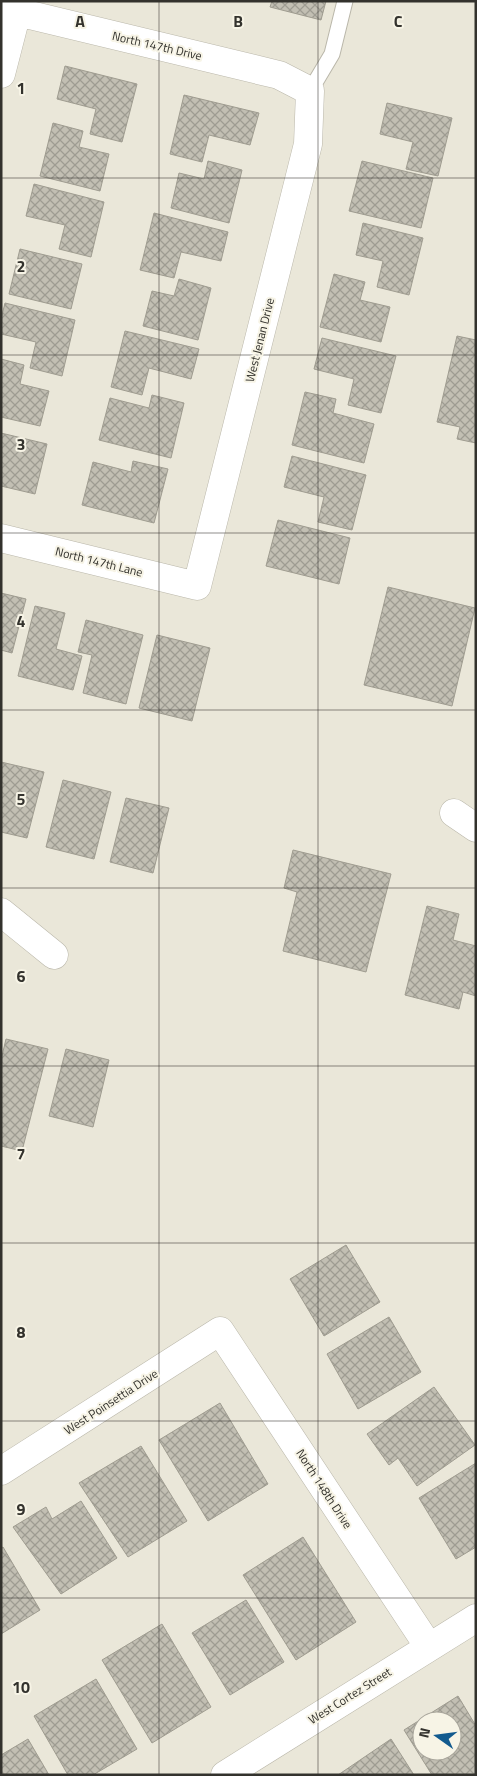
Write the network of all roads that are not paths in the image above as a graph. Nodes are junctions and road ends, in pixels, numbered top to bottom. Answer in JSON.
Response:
{"nodes":[{"id":1,"x":345,"y":1,"type":"edge"},
{"id":2,"x":9,"y":10,"type":"edge"},
{"id":3,"x":1,"y":74,"type":"edge"},
{"id":4,"x":310,"y":91,"type":"junction"},
{"id":5,"x":1,"y":538,"type":"edge"},
{"id":6,"x":197,"y":586,"type":"joint"},
{"id":7,"x":1,"y":912,"type":"edge"},
{"id":8,"x":54,"y":955,"type":"dead end"},
{"id":9,"x":220,"y":1332,"type":"joint"},
{"id":10,"x":1,"y":1471,"type":"edge"},
{"id":11,"x":476,"y":1618,"type":"edge"},
{"id":12,"x":429,"y":1646,"type":"junction"},
{"id":13,"x":225,"y":1775,"type":"edge"}],
"edges":[{"from":1,"to":4,"type":"lane"},
{"from":2,"to":3,"type":"street"},
{"from":2,"to":4,"type":"street","name":"North 147th Drive"},
{"from":4,"to":6,"type":"street","name":"West Jenan Drive"},
{"from":5,"to":6,"type":"street","name":"North 147th Lane"},
{"from":7,"to":8,"type":"street"},
{"from":9,"to":10,"type":"street","name":"West Poinsettia Drive"},
{"from":9,"to":12,"type":"street","name":"North 148th Drive"},
{"from":11,"to":12,"type":"street","name":"West Cortez Street"},
{"from":12,"to":13,"type":"street","name":"West Cortez Street"}]}
